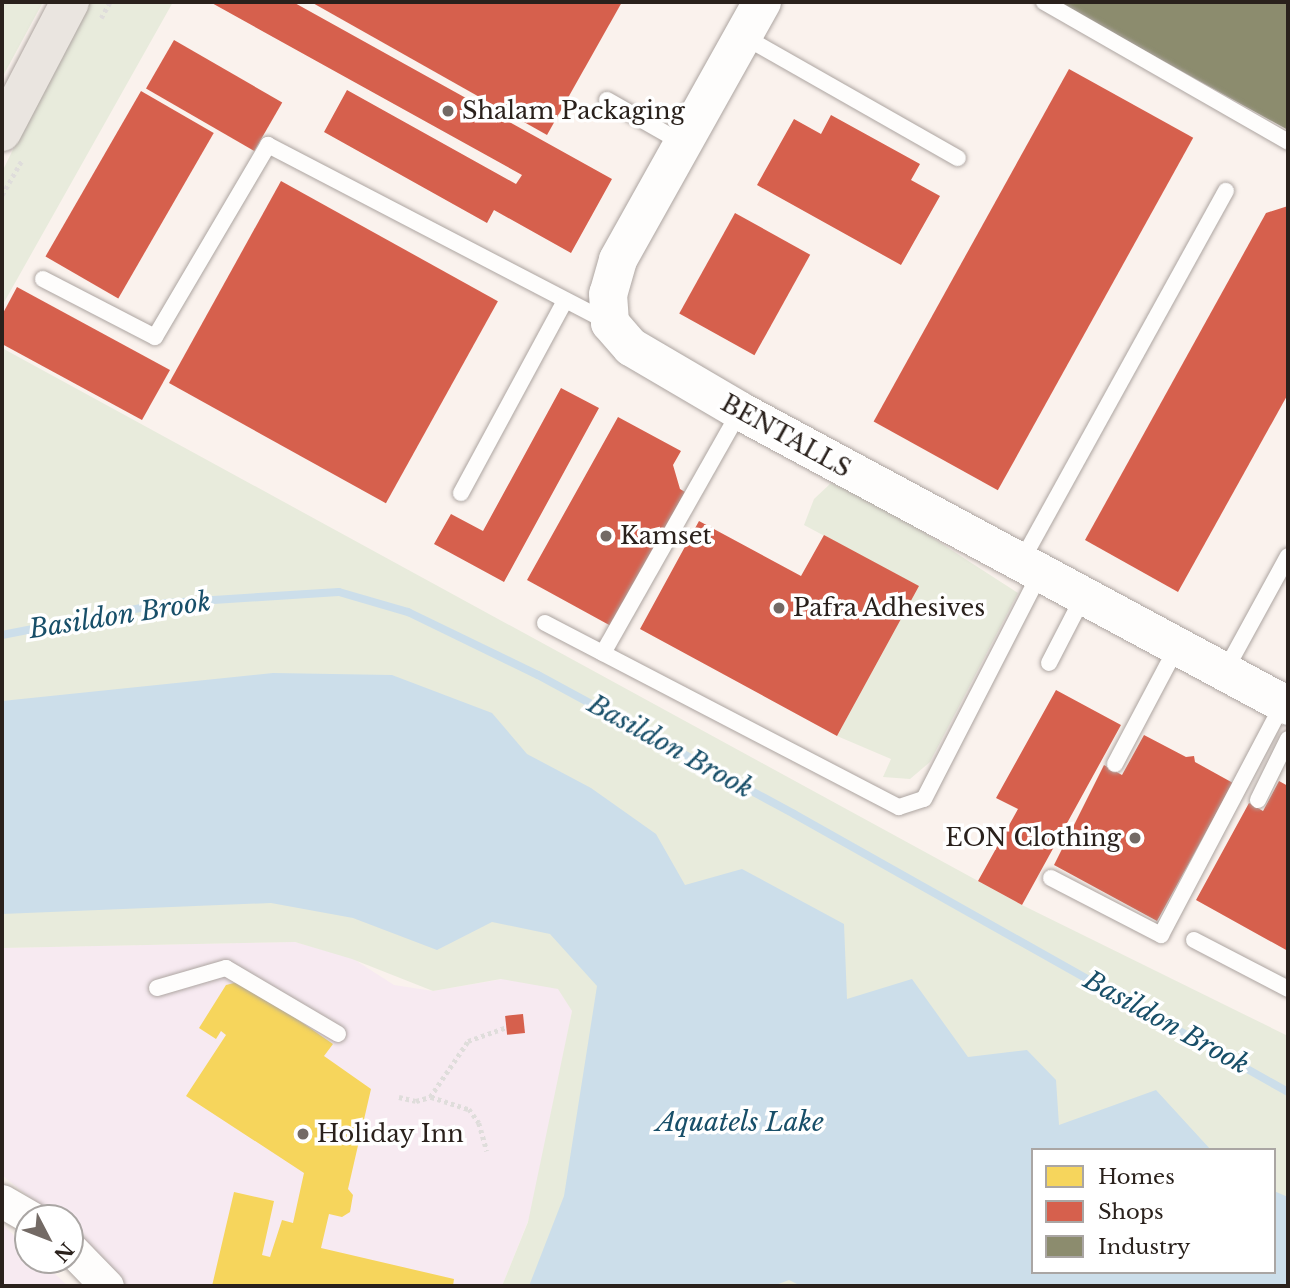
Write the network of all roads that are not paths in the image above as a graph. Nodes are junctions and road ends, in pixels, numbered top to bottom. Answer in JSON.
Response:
{"nodes":[{"id":1,"x":70,"y":2,"type":"edge"},
{"id":2,"x":762,"y":2,"type":"edge"},
{"id":3,"x":1044,"y":2,"type":"edge"},
{"id":4,"x":743,"y":36,"type":"junction"},
{"id":5,"x":607,"y":100,"type":"dead end"},
{"id":6,"x":2,"y":132,"type":"edge"},
{"id":7,"x":1288,"y":142,"type":"edge"},
{"id":8,"x":684,"y":144,"type":"junction"},
{"id":9,"x":958,"y":158,"type":"dead end"},
{"id":10,"x":1226,"y":191,"type":"dead end"},
{"id":11,"x":43,"y":279,"type":"dead end"},
{"id":12,"x":565,"y":301,"type":"junction"},
{"id":13,"x":610,"y":323,"type":"junction"},
{"id":14,"x":740,"y":411,"type":"junction"},
{"id":15,"x":461,"y":493,"type":"dead end"},
{"id":16,"x":1288,"y":556,"type":"edge"},
{"id":17,"x":1029,"y":569,"type":"junction"},
{"id":18,"x":1083,"y":597,"type":"junction"},
{"id":19,"x":545,"y":623,"type":"dead end"},
{"id":20,"x":1177,"y":647,"type":"junction"},
{"id":21,"x":603,"y":653,"type":"junction"},
{"id":22,"x":1049,"y":663,"type":"dead end"},
{"id":23,"x":1226,"y":671,"type":"junction"},
{"id":24,"x":1287,"y":716,"type":"edge"},
{"id":25,"x":1115,"y":764,"type":"dead end"},
{"id":26,"x":1258,"y":800,"type":"dead end"},
{"id":27,"x":1051,"y":878,"type":"dead end"},
{"id":28,"x":1194,"y":940,"type":"dead end"},
{"id":29,"x":156,"y":988,"type":"dead end"},
{"id":30,"x":1288,"y":989,"type":"edge"},
{"id":31,"x":338,"y":1034,"type":"dead end"},
{"id":32,"x":84,"y":1262,"type":"edge"},
{"id":33,"x":107,"y":1286,"type":"edge"}],
"edges":[{"from":1,"to":6,"type":"main road"},
{"from":2,"to":4,"type":"street"},
{"from":3,"to":7,"type":"lane"},
{"from":4,"to":8,"type":"street"},
{"from":4,"to":9,"type":"lane"},
{"from":5,"to":8,"type":"lane"},
{"from":8,"to":13,"type":"street"},
{"from":10,"to":17,"type":"lane"},
{"from":11,"to":12,"type":"lane"},
{"from":12,"to":13,"type":"lane"},
{"from":12,"to":15,"type":"lane"},
{"from":13,"to":14,"type":"street","name":"BENTALLS"},
{"from":14,"to":17,"type":"street","name":"BENTALLS"},
{"from":14,"to":21,"type":"lane"},
{"from":16,"to":23,"type":"lane"},
{"from":17,"to":18,"type":"street","name":"BENTALLS"},
{"from":17,"to":21,"type":"lane"},
{"from":18,"to":20,"type":"street","name":"BENTALLS"},
{"from":18,"to":22,"type":"lane"},
{"from":19,"to":21,"type":"lane"},
{"from":20,"to":23,"type":"street","name":"BENTALLS"},
{"from":20,"to":25,"type":"lane"},
{"from":23,"to":24,"type":"street","name":"BENTALLS"},
{"from":24,"to":26,"type":"lane"},
{"from":24,"to":27,"type":"lane"},
{"from":28,"to":30,"type":"lane"},
{"from":29,"to":31,"type":"lane"},
{"from":32,"to":33,"type":"street"}]}
